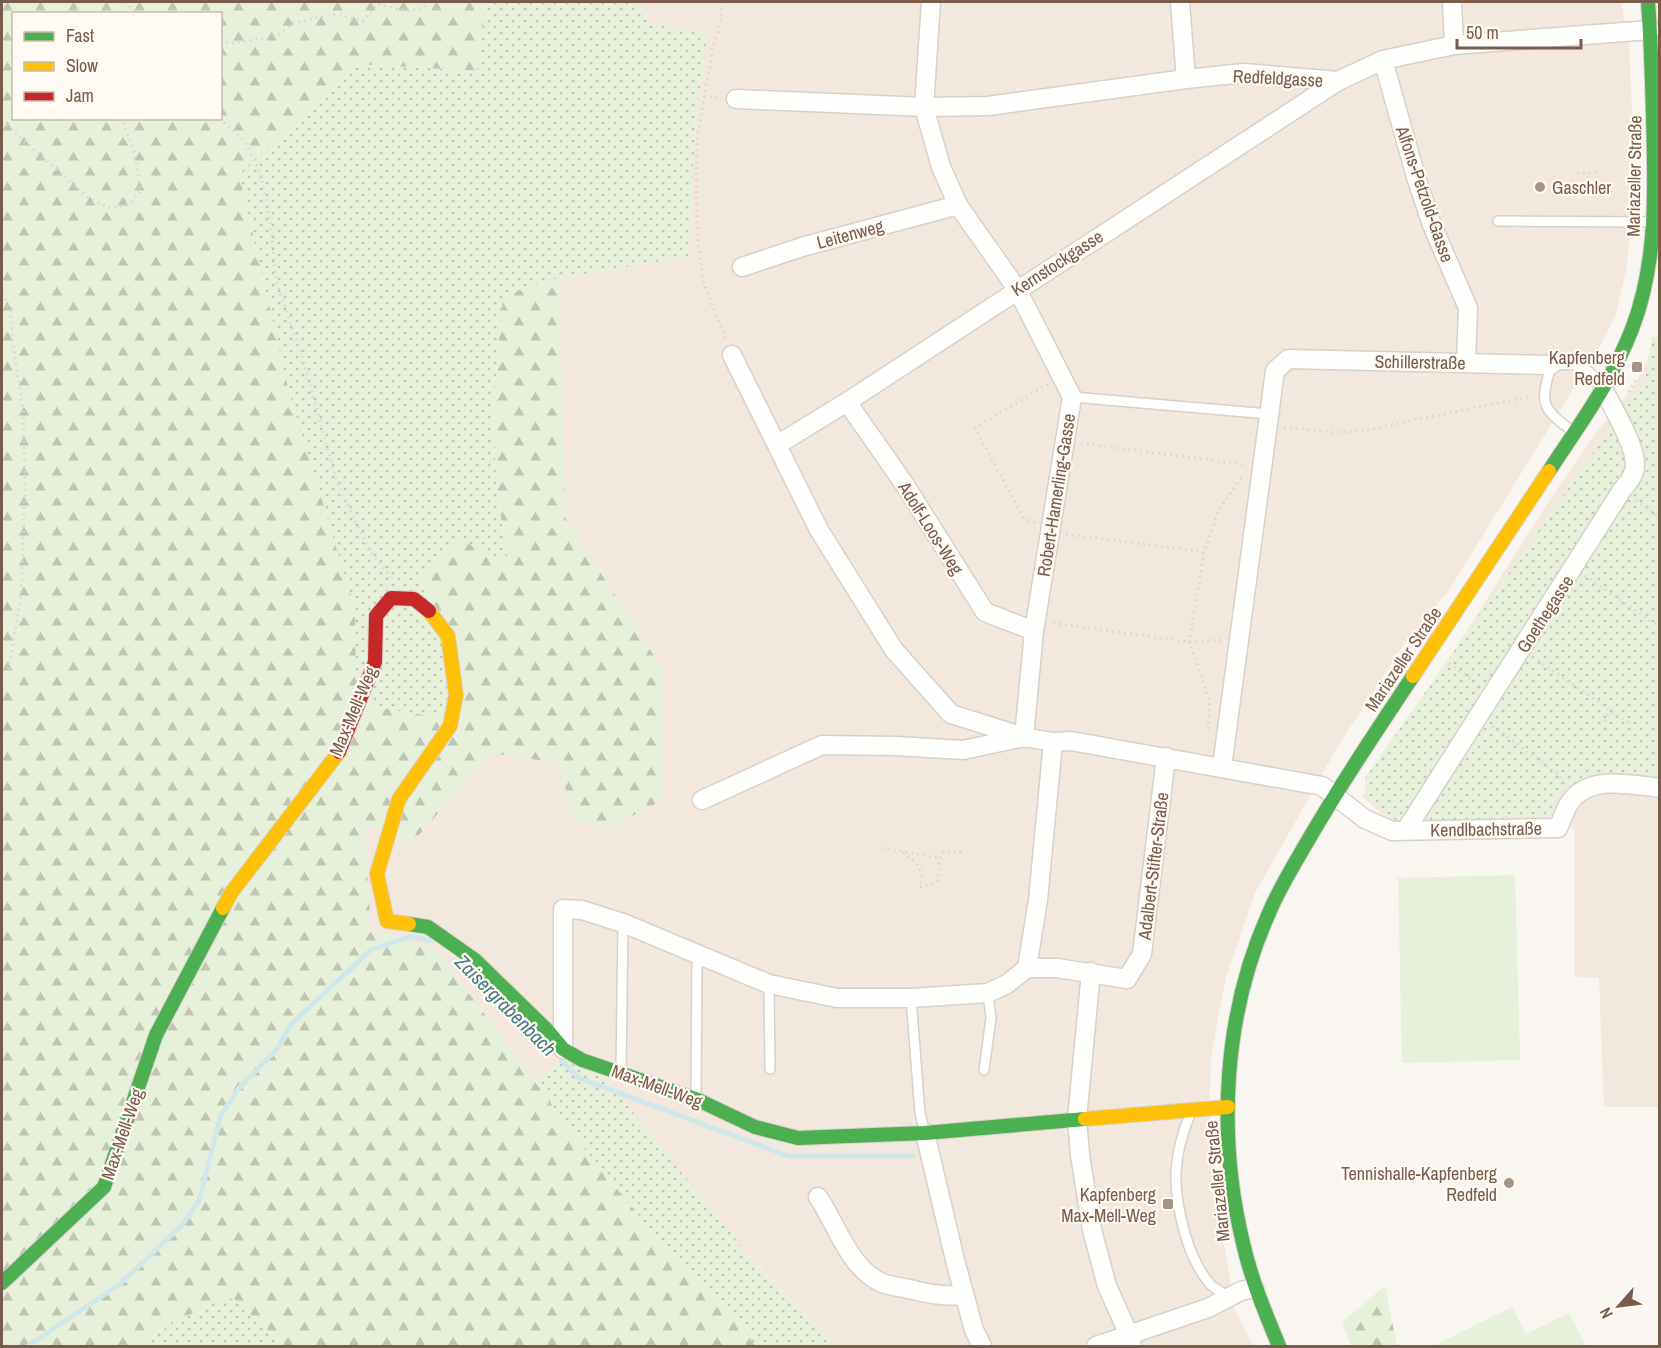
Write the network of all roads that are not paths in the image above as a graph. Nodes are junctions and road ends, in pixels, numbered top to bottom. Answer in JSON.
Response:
{"nodes":[{"id":1,"x":931,"y":2,"type":"edge"},
{"id":2,"x":1180,"y":2,"type":"edge"},
{"id":3,"x":1452,"y":2,"type":"edge"},
{"id":4,"x":1648,"y":2,"type":"edge"},
{"id":5,"x":1650,"y":30,"type":"junction"},
{"id":6,"x":1454,"y":45,"type":"junction"},
{"id":7,"x":1383,"y":60,"type":"junction"},
{"id":8,"x":1186,"y":79,"type":"junction"},
{"id":9,"x":1338,"y":81,"type":"junction"},
{"id":10,"x":736,"y":99,"type":"dead end"},
{"id":11,"x":924,"y":107,"type":"junction"},
{"id":12,"x":958,"y":205,"type":"junction"},
{"id":13,"x":1498,"y":221,"type":"dead end"},
{"id":14,"x":1653,"y":222,"type":"junction"},
{"id":15,"x":742,"y":267,"type":"dead end"},
{"id":16,"x":1017,"y":289,"type":"junction"},
{"id":17,"x":732,"y":355,"type":"road end"},
{"id":18,"x":1466,"y":363,"type":"junction"},
{"id":19,"x":1551,"y":365,"type":"junction"},
{"id":20,"x":1603,"y":389,"type":"junction"},
{"id":21,"x":1072,"y":397,"type":"junction"},
{"id":22,"x":847,"y":402,"type":"junction"},
{"id":23,"x":1268,"y":420,"type":"junction"},
{"id":24,"x":1574,"y":432,"type":"junction"},
{"id":25,"x":777,"y":445,"type":"junction"},
{"id":26,"x":1035,"y":626,"type":"junction"},
{"id":27,"x":1023,"y":737,"type":"junction"},
{"id":28,"x":1053,"y":742,"type":"junction"},
{"id":29,"x":1166,"y":757,"type":"junction"},
{"id":30,"x":1222,"y":767,"type":"junction"},
{"id":31,"x":1659,"y":788,"type":"edge"},
{"id":32,"x":1334,"y":795,"type":"junction"},
{"id":33,"x":702,"y":800,"type":"dead end"},
{"id":34,"x":1406,"y":830,"type":"junction"},
{"id":35,"x":623,"y":923,"type":"junction"},
{"id":36,"x":697,"y":955,"type":"junction"},
{"id":37,"x":1027,"y":968,"type":"junction"},
{"id":38,"x":1091,"y":972,"type":"junction"},
{"id":39,"x":770,"y":984,"type":"junction"},
{"id":40,"x":988,"y":993,"type":"junction"},
{"id":41,"x":910,"y":998,"type":"junction"},
{"id":42,"x":562,"y":1049,"type":"junction"},
{"id":43,"x":770,"y":1069,"type":"dead end"},
{"id":44,"x":984,"y":1070,"type":"dead end"},
{"id":45,"x":621,"y":1072,"type":"junction"},
{"id":46,"x":696,"y":1099,"type":"junction"},
{"id":47,"x":1227,"y":1107,"type":"junction"},
{"id":48,"x":1192,"y":1110,"type":"junction"},
{"id":49,"x":1077,"y":1119,"type":"junction"},
{"id":50,"x":925,"y":1133,"type":"junction"},
{"id":51,"x":819,"y":1197,"type":"dead end"},
{"id":52,"x":2,"y":1283,"type":"edge"},
{"id":53,"x":1254,"y":1288,"type":"junction"},
{"id":54,"x":964,"y":1295,"type":"junction"},
{"id":55,"x":1229,"y":1297,"type":"junction"},
{"id":56,"x":1130,"y":1341,"type":"edge"},
{"id":57,"x":982,"y":1347,"type":"edge"},
{"id":58,"x":1096,"y":1347,"type":"edge"},
{"id":59,"x":1279,"y":1347,"type":"edge"}],
"edges":[{"from":1,"to":11,"type":"street","name":"Robert-Hamerling-Gasse"},
{"from":2,"to":8,"type":"street"},
{"from":3,"to":6,"type":"street"},
{"from":4,"to":5,"type":"street","name":"Mariazeller Straße"},
{"from":5,"to":6,"type":"street","name":"Redfeldgasse"},
{"from":5,"to":14,"type":"street","name":"Mariazeller Straße"},
{"from":6,"to":7,"type":"street","name":"Redfeldgasse"},
{"from":7,"to":9,"type":"street","name":"Redfeldgasse"},
{"from":7,"to":18,"type":"street","name":"Alfons-Petzold-Gasse"},
{"from":8,"to":9,"type":"street","name":"Redfeldgasse"},
{"from":8,"to":11,"type":"street","name":"Redfeldgasse"},
{"from":9,"to":16,"type":"street","name":"Kernstockgasse"},
{"from":10,"to":11,"type":"street","name":"Redfeldgasse"},
{"from":11,"to":12,"type":"street","name":"Robert-Hamerling-Gasse"},
{"from":12,"to":15,"type":"street","name":"Leitenweg"},
{"from":12,"to":16,"type":"street","name":"Robert-Hamerling-Gasse"},
{"from":13,"to":14,"type":"lane"},
{"from":14,"to":20,"type":"street","name":"Mariazeller Straße"},
{"from":16,"to":21,"type":"street","name":"Robert-Hamerling-Gasse"},
{"from":16,"to":22,"type":"street","name":"Kernstockgasse"},
{"from":17,"to":25,"type":"street"},
{"from":18,"to":19,"type":"street","name":"Schillerstraße"},
{"from":18,"to":23,"type":"street","name":"Schillerstraße"},
{"from":19,"to":20,"type":"lane","name":"Schillerstraße"},
{"from":19,"to":24,"type":"lane"},
{"from":20,"to":24,"type":"street","name":"Mariazeller Straße"},
{"from":20,"to":34,"type":"street","name":"Goethegasse"},
{"from":21,"to":23,"type":"lane"},
{"from":21,"to":26,"type":"street","name":"Robert-Hamerling-Gasse"},
{"from":22,"to":25,"type":"street","name":"Kernstockgasse"},
{"from":22,"to":26,"type":"street","name":"Adolf-Loos-Weg"},
{"from":23,"to":30,"type":"street","name":"Schillerstraße"},
{"from":24,"to":32,"type":"street","name":"Mariazeller Straße"},
{"from":25,"to":27,"type":"street"},
{"from":26,"to":27,"type":"street","name":"Robert-Hamerling-Gasse"},
{"from":27,"to":28,"type":"street"},
{"from":27,"to":33,"type":"street"},
{"from":28,"to":29,"type":"street"},
{"from":28,"to":37,"type":"street"},
{"from":29,"to":30,"type":"street"},
{"from":29,"to":38,"type":"street","name":"Adalbert-Stifter-Straße"},
{"from":30,"to":32,"type":"street"},
{"from":31,"to":34,"type":"street","name":"Kendlbachstraße"},
{"from":32,"to":34,"type":"street","name":"Kendlbachstraße"},
{"from":32,"to":47,"type":"street","name":"Mariazeller Straße"},
{"from":35,"to":36,"type":"street"},
{"from":35,"to":42,"type":"street"},
{"from":35,"to":45,"type":"lane"},
{"from":36,"to":39,"type":"street"},
{"from":36,"to":46,"type":"lane"},
{"from":37,"to":38,"type":"street","name":"Adalbert-Stifter-Straße"},
{"from":37,"to":40,"type":"street"},
{"from":38,"to":49,"type":"street"},
{"from":39,"to":41,"type":"street"},
{"from":39,"to":43,"type":"lane"},
{"from":40,"to":41,"type":"street"},
{"from":40,"to":44,"type":"lane"},
{"from":41,"to":50,"type":"lane"},
{"from":42,"to":45,"type":"street","name":"Max-Mell-Weg"},
{"from":42,"to":52,"type":"street","name":"Max-Mell-Weg"},
{"from":45,"to":46,"type":"street","name":"Max-Mell-Weg"},
{"from":46,"to":50,"type":"street","name":"Max-Mell-Weg"},
{"from":47,"to":48,"type":"street","name":"Max-Mell-Weg"},
{"from":47,"to":53,"type":"street","name":"Mariazeller Straße"},
{"from":48,"to":49,"type":"street","name":"Max-Mell-Weg"},
{"from":48,"to":55,"type":"lane"},
{"from":49,"to":50,"type":"street","name":"Max-Mell-Weg"},
{"from":49,"to":56,"type":"street"},
{"from":50,"to":54,"type":"street"},
{"from":51,"to":54,"type":"street"},
{"from":53,"to":55,"type":"street"},
{"from":53,"to":59,"type":"street","name":"Mariazeller Straße"},
{"from":54,"to":57,"type":"street"},
{"from":55,"to":56,"type":"street"},
{"from":56,"to":58,"type":"street"}]}
